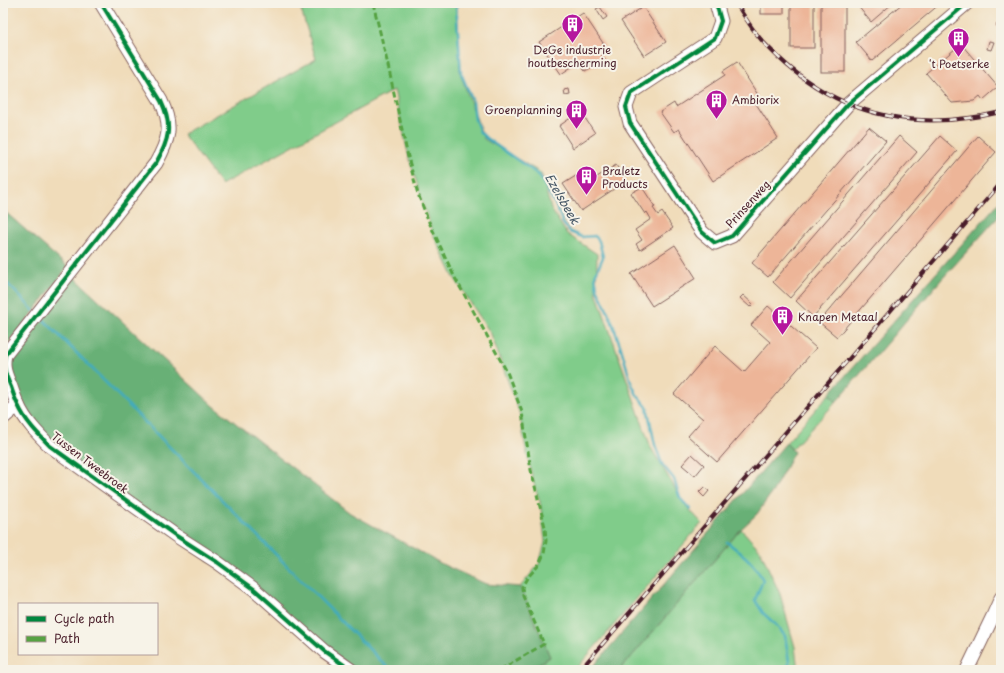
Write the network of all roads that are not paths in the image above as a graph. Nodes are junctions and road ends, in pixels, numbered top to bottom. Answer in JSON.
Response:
{"nodes":[{"id":1,"x":101,"y":3,"type":"edge"},
{"id":2,"x":716,"y":3,"type":"edge"},
{"id":3,"x":967,"y":3,"type":"edge"},
{"id":4,"x":18,"y":405,"type":"junction"},
{"id":5,"x":3,"y":418,"type":"edge"},
{"id":6,"x":1001,"y":598,"type":"edge"},
{"id":7,"x":351,"y":670,"type":"edge"},
{"id":8,"x":966,"y":670,"type":"edge"}],
"edges":[{"from":1,"to":4,"type":"street","name":"Tussen Tweebroek"},
{"from":2,"to":3,"type":"street","name":"Prinsenweg"},
{"from":4,"to":5,"type":"street"},
{"from":4,"to":7,"type":"street","name":"Tussen Tweebroek"},
{"from":6,"to":8,"type":"street"}]}
